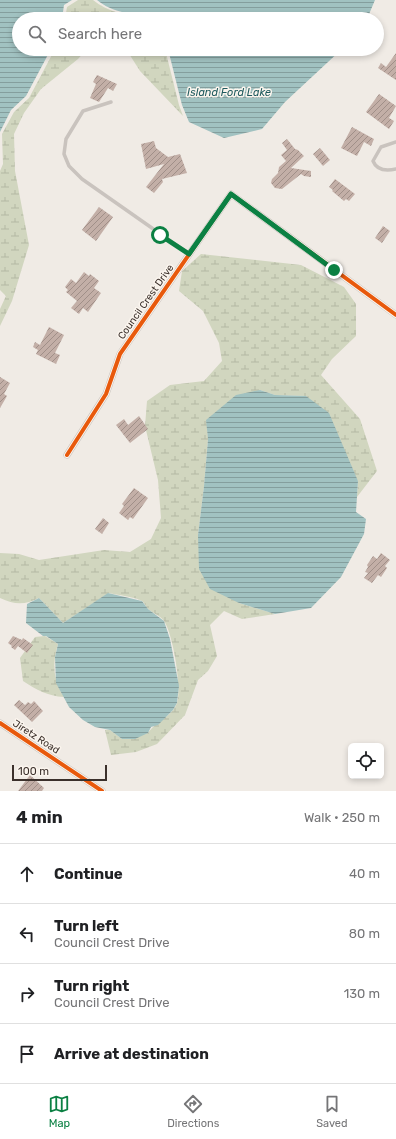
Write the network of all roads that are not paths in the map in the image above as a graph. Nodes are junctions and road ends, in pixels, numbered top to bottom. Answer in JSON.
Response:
{"nodes":[{"id":1,"x":111,"y":102,"type":"dead end"},
{"id":2,"x":396,"y":142,"type":"edge"},
{"id":3,"x":396,"y":169,"type":"edge"},
{"id":4,"x":189,"y":254,"type":"junction"},
{"id":5,"x":396,"y":315,"type":"edge"},
{"id":6,"x":67,"y":455,"type":"dead end"},
{"id":7,"x":0,"y":724,"type":"edge"},
{"id":8,"x":102,"y":791,"type":"edge"}],
"edges":[{"from":1,"to":4,"type":"lane"},
{"from":2,"to":3,"type":"lane"},
{"from":4,"to":5,"type":"street","name":"Council Crest Drive"},
{"from":4,"to":6,"type":"street","name":"Council Crest Drive"},
{"from":7,"to":8,"type":"street","name":"Jiretz Road"}]}
